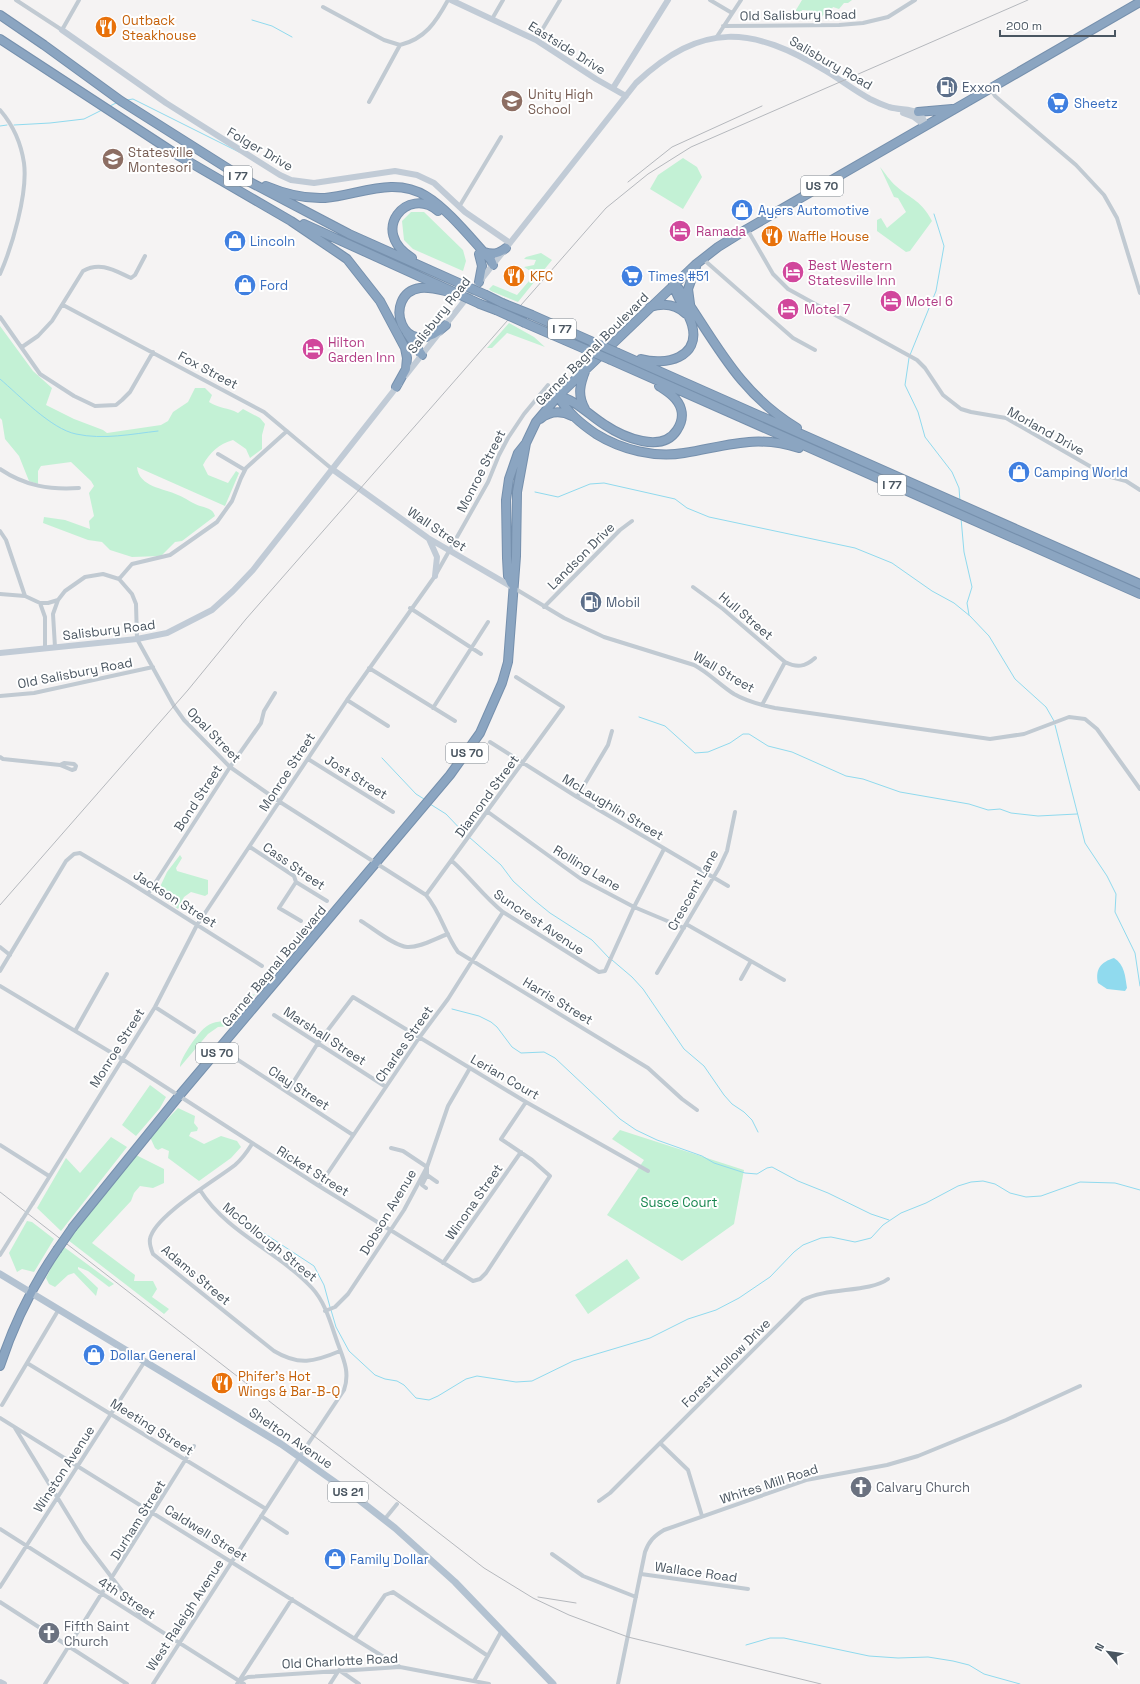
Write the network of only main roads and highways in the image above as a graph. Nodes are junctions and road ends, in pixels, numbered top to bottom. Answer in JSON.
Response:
{"nodes":[{"id":1,"x":1140,"y":2,"type":"edge"},
{"id":2,"x":0,"y":15,"type":"edge"},
{"id":3,"x":0,"y":39,"type":"edge"},
{"id":4,"x":954,"y":108,"type":"junction"},
{"id":5,"x":918,"y":112,"type":"road end"},
{"id":6,"x":170,"y":132,"type":"junction"},
{"id":7,"x":261,"y":204,"type":"junction"},
{"id":8,"x":508,"y":246,"type":"road end"},
{"id":9,"x":481,"y":253,"type":"junction"},
{"id":10,"x":703,"y":259,"type":"junction"},
{"id":11,"x":493,"y":264,"type":"road end"},
{"id":12,"x":449,"y":279,"type":"junction"},
{"id":13,"x":479,"y":282,"type":"road end"},
{"id":14,"x":673,"y":285,"type":"junction"},
{"id":15,"x":456,"y":293,"type":"junction"},
{"id":16,"x":650,"y":308,"type":"junction"},
{"id":17,"x":692,"y":308,"type":"junction"},
{"id":18,"x":689,"y":317,"type":"junction"},
{"id":19,"x":446,"y":325,"type":"road end"},
{"id":20,"x":404,"y":329,"type":"junction"},
{"id":21,"x":400,"y":338,"type":"junction"},
{"id":22,"x":618,"y":353,"type":"junction"},
{"id":23,"x":587,"y":367,"type":"junction"},
{"id":24,"x":645,"y":376,"type":"junction"},
{"id":25,"x":396,"y":387,"type":"road end"},
{"id":26,"x":558,"y":396,"type":"junction"},
{"id":27,"x":592,"y":415,"type":"junction"},
{"id":28,"x":573,"y":417,"type":"junction"},
{"id":29,"x":536,"y":422,"type":"junction"},
{"id":30,"x":860,"y":460,"type":"junction"},
{"id":31,"x":891,"y":484,"type":"junction"},
{"id":32,"x":1140,"y":584,"type":"edge"},
{"id":33,"x":1140,"y":594,"type":"edge"},
{"id":34,"x":0,"y":1274,"type":"edge"},
{"id":35,"x":32,"y":1292,"type":"junction"},
{"id":36,"x":0,"y":1366,"type":"edge"},
{"id":37,"x":553,"y":1684,"type":"edge"}],
"edges":[{"from":1,"to":4,"type":"highway","number":"US 70"},
{"from":2,"to":6,"type":"highway","number":"I 77"},
{"from":3,"to":7,"type":"highway","number":"I 77"},
{"from":4,"to":5,"type":"highway"},
{"from":4,"to":10,"type":"highway","name":"Garner Bagnal Boulevard","number":"US 70"},
{"from":6,"to":9,"type":"highway"},
{"from":6,"to":12,"type":"highway","number":"I 77"},
{"from":7,"to":15,"type":"highway","number":"I 77"},
{"from":7,"to":21,"type":"highway"},
{"from":8,"to":9,"type":"highway"},
{"from":9,"to":11,"type":"highway"},
{"from":9,"to":12,"type":"highway"},
{"from":9,"to":13,"type":"highway"},
{"from":10,"to":14,"type":"highway","name":"Garner Bagnal Boulevard","number":"US 70"},
{"from":10,"to":17,"type":"highway"},
{"from":12,"to":22,"type":"highway","number":"I 77","bridge":true},
{"from":14,"to":16,"type":"highway","name":"Garner Bagnal Boulevard","number":"US 70"},
{"from":14,"to":17,"type":"highway"},
{"from":14,"to":18,"type":"highway"},
{"from":15,"to":20,"type":"highway"},
{"from":15,"to":24,"type":"highway","number":"I 77","bridge":true},
{"from":16,"to":18,"type":"highway"},
{"from":16,"to":23,"type":"highway","name":"Garner Bagnal Boulevard","number":"US 70"},
{"from":17,"to":30,"type":"highway"},
{"from":18,"to":22,"type":"highway"},
{"from":19,"to":20,"type":"highway"},
{"from":20,"to":21,"type":"highway"},
{"from":21,"to":25,"type":"highway"},
{"from":22,"to":30,"type":"highway","number":"I 77"},
{"from":23,"to":26,"type":"highway","name":"Garner Bagnal Boulevard","number":"US 70"},
{"from":23,"to":27,"type":"highway"},
{"from":24,"to":27,"type":"highway"},
{"from":24,"to":31,"type":"highway","number":"I 77"},
{"from":26,"to":27,"type":"highway"},
{"from":26,"to":28,"type":"highway"},
{"from":26,"to":29,"type":"highway","name":"Garner Bagnal Boulevard","number":"US 70"},
{"from":28,"to":29,"type":"highway"},
{"from":28,"to":31,"type":"highway"},
{"from":29,"to":35,"type":"highway","name":"Garner Bagnal Boulevard","number":"US 70","bridge":true},
{"from":30,"to":32,"type":"highway","number":"I 77"},
{"from":31,"to":33,"type":"highway","number":"I 77"},
{"from":34,"to":35,"type":"main road","name":"Shelton Avenue","number":"US 21"},
{"from":35,"to":36,"type":"highway","name":"Garner Bagnal Boulevard","number":"US 70"},
{"from":35,"to":37,"type":"main road","name":"Shelton Avenue","number":"US 21"}]}
